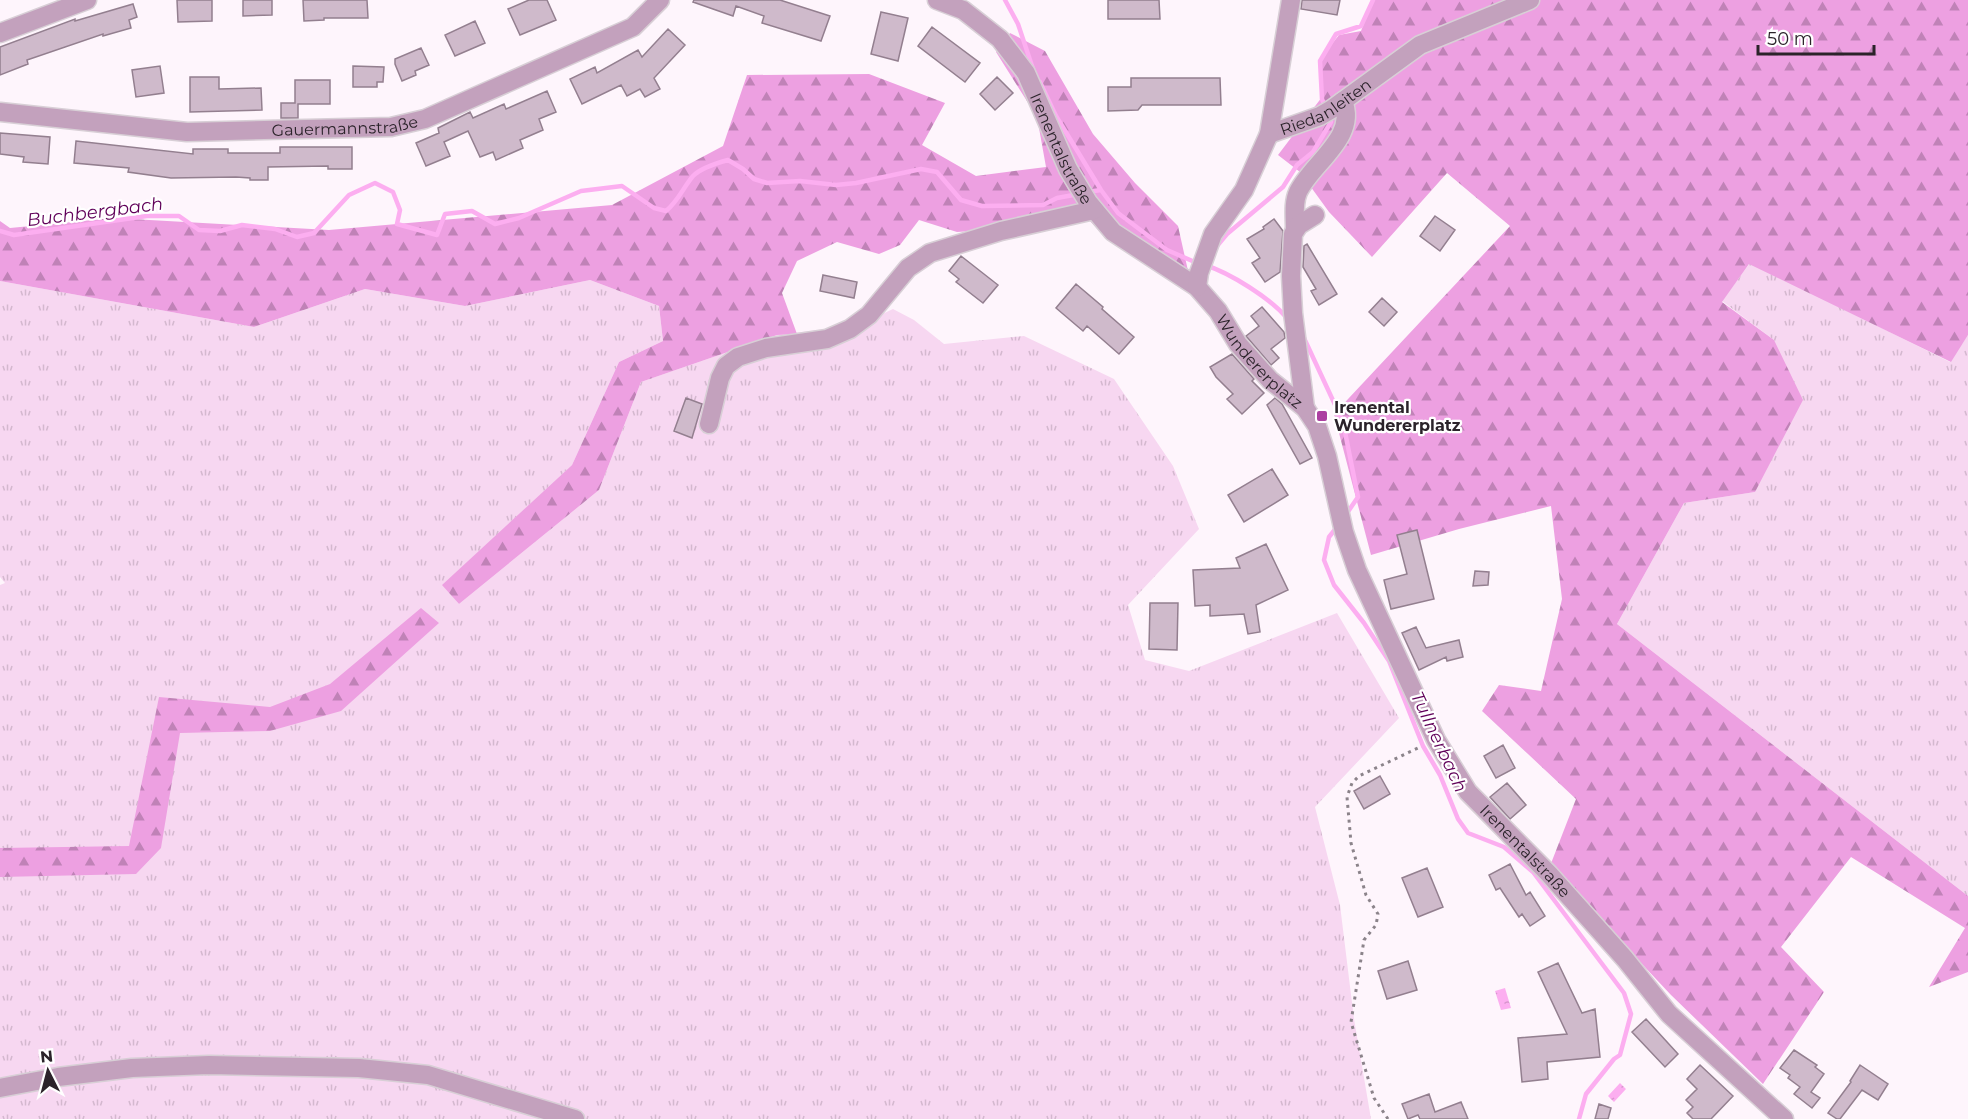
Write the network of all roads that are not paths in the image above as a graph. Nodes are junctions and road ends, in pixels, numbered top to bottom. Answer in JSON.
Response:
{"nodes":[{"id":1,"x":87,"y":0,"type":"edge"},
{"id":2,"x":660,"y":0,"type":"edge"},
{"id":3,"x":938,"y":0,"type":"edge"},
{"id":4,"x":1291,"y":0,"type":"edge"},
{"id":5,"x":1530,"y":0,"type":"edge"},
{"id":6,"x":0,"y":33,"type":"edge"},
{"id":7,"x":1332,"y":109,"type":"junction"},
{"id":8,"x":0,"y":112,"type":"edge"},
{"id":9,"x":1269,"y":134,"type":"junction"},
{"id":10,"x":1091,"y":206,"type":"junction"},
{"id":11,"x":1315,"y":215,"type":"dead end"},
{"id":12,"x":1295,"y":229,"type":"junction"},
{"id":13,"x":1198,"y":280,"type":"junction"},
{"id":14,"x":1305,"y":408,"type":"junction"},
{"id":15,"x":709,"y":424,"type":"dead end"},
{"id":16,"x":1344,"y":532,"type":"joint"},
{"id":17,"x":0,"y":1088,"type":"edge"},
{"id":18,"x":575,"y":1119,"type":"edge"},
{"id":19,"x":1784,"y":1119,"type":"edge"}],
"edges":[{"from":1,"to":6,"type":"street"},
{"from":2,"to":8,"type":"street","name":"Gauermannstraße"},
{"from":3,"to":10,"type":"street","name":"Irenentalstraße"},
{"from":4,"to":9,"type":"street"},
{"from":5,"to":7,"type":"street","name":"Riedanleiten"},
{"from":7,"to":9,"type":"street","name":"Riedanleiten"},
{"from":7,"to":12,"type":"street"},
{"from":9,"to":13,"type":"street","name":"Riedanleiten"},
{"from":10,"to":13,"type":"street","name":"Irenentalstraße"},
{"from":10,"to":15,"type":"street"},
{"from":11,"to":12,"type":"street"},
{"from":12,"to":14,"type":"street"},
{"from":13,"to":14,"type":"street","name":"Wundererplatz"},
{"from":14,"to":16,"type":"street","name":"Wundererplatz"},
{"from":16,"to":19,"type":"street","name":"Irenentalstraße"},
{"from":17,"to":18,"type":"street"}]}
